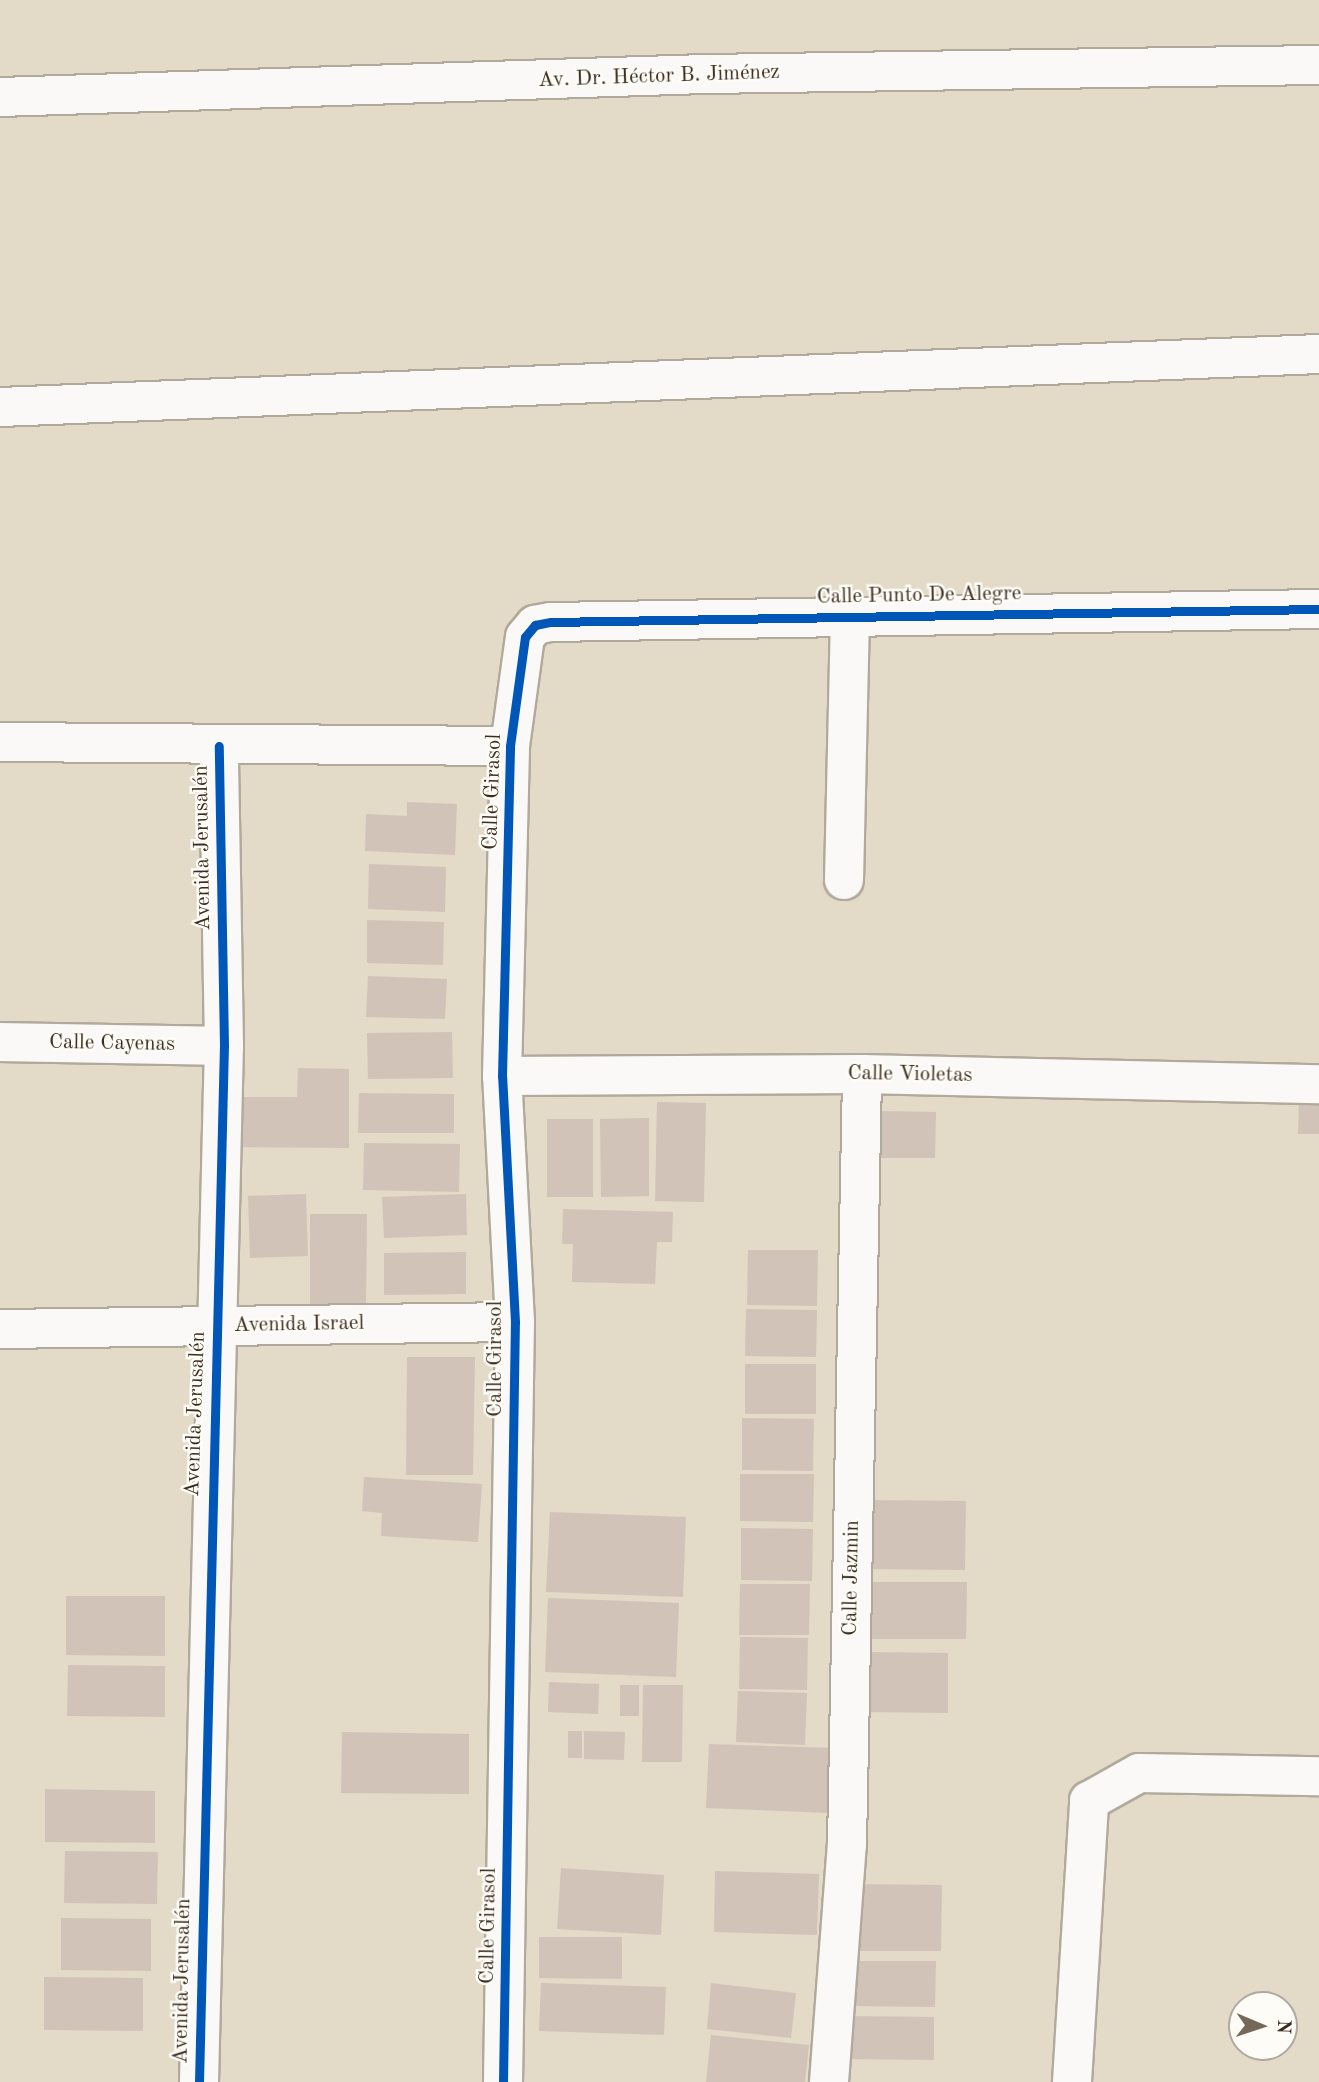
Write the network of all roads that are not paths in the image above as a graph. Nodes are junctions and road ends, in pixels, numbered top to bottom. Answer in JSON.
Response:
{"nodes":[{"id":1,"x":1319,"y":65,"type":"edge"},
{"id":2,"x":0,"y":97,"type":"edge"},
{"id":3,"x":1319,"y":354,"type":"edge"},
{"id":4,"x":0,"y":407,"type":"edge"},
{"id":5,"x":1319,"y":609,"type":"edge"},
{"id":6,"x":850,"y":614,"type":"junction"},
{"id":7,"x":525,"y":637,"type":"joint"},
{"id":8,"x":0,"y":741,"type":"edge"},
{"id":9,"x":219,"y":746,"type":"junction"},
{"id":10,"x":510,"y":746,"type":"junction"},
{"id":11,"x":844,"y":880,"type":"dead end"},
{"id":12,"x":0,"y":1042,"type":"edge"},
{"id":13,"x":224,"y":1046,"type":"junction"},
{"id":14,"x":862,"y":1074,"type":"junction"},
{"id":15,"x":502,"y":1076,"type":"junction"},
{"id":16,"x":1319,"y":1084,"type":"edge"},
{"id":17,"x":515,"y":1322,"type":"junction"},
{"id":18,"x":216,"y":1326,"type":"junction"},
{"id":19,"x":0,"y":1329,"type":"edge"},
{"id":20,"x":1319,"y":1776,"type":"edge"},
{"id":21,"x":199,"y":2082,"type":"edge"},
{"id":22,"x":503,"y":2082,"type":"edge"},
{"id":23,"x":829,"y":2082,"type":"edge"},
{"id":24,"x":1072,"y":2082,"type":"edge"}],
"edges":[{"from":1,"to":2,"type":"street","name":"Av. Dr. Héctor B. Jiménez"},
{"from":3,"to":4,"type":"street"},
{"from":5,"to":6,"type":"street","name":"Calle Punto De Alegre"},
{"from":6,"to":7,"type":"street","name":"Calle Punto De Alegre"},
{"from":6,"to":11,"type":"street"},
{"from":7,"to":10,"type":"street","name":"Calle Girasol"},
{"from":8,"to":9,"type":"street"},
{"from":9,"to":10,"type":"street"},
{"from":9,"to":13,"type":"street","name":"Avenida Jerusalén"},
{"from":10,"to":15,"type":"street","name":"Calle Girasol"},
{"from":12,"to":13,"type":"street","name":"Calle Cayenas"},
{"from":13,"to":18,"type":"street","name":"Avenida Jerusalén"},
{"from":14,"to":15,"type":"street","name":"Calle Violetas"},
{"from":14,"to":16,"type":"street","name":"Calle Violetas"},
{"from":14,"to":23,"type":"street","name":"Calle Jazmin"},
{"from":15,"to":17,"type":"street","name":"Calle Girasol"},
{"from":17,"to":18,"type":"street","name":"Avenida Israel"},
{"from":17,"to":22,"type":"street","name":"Calle Girasol"},
{"from":18,"to":19,"type":"street","name":"Avenida Israel"},
{"from":18,"to":21,"type":"street","name":"Avenida Jerusalén"},
{"from":20,"to":24,"type":"street"}]}
